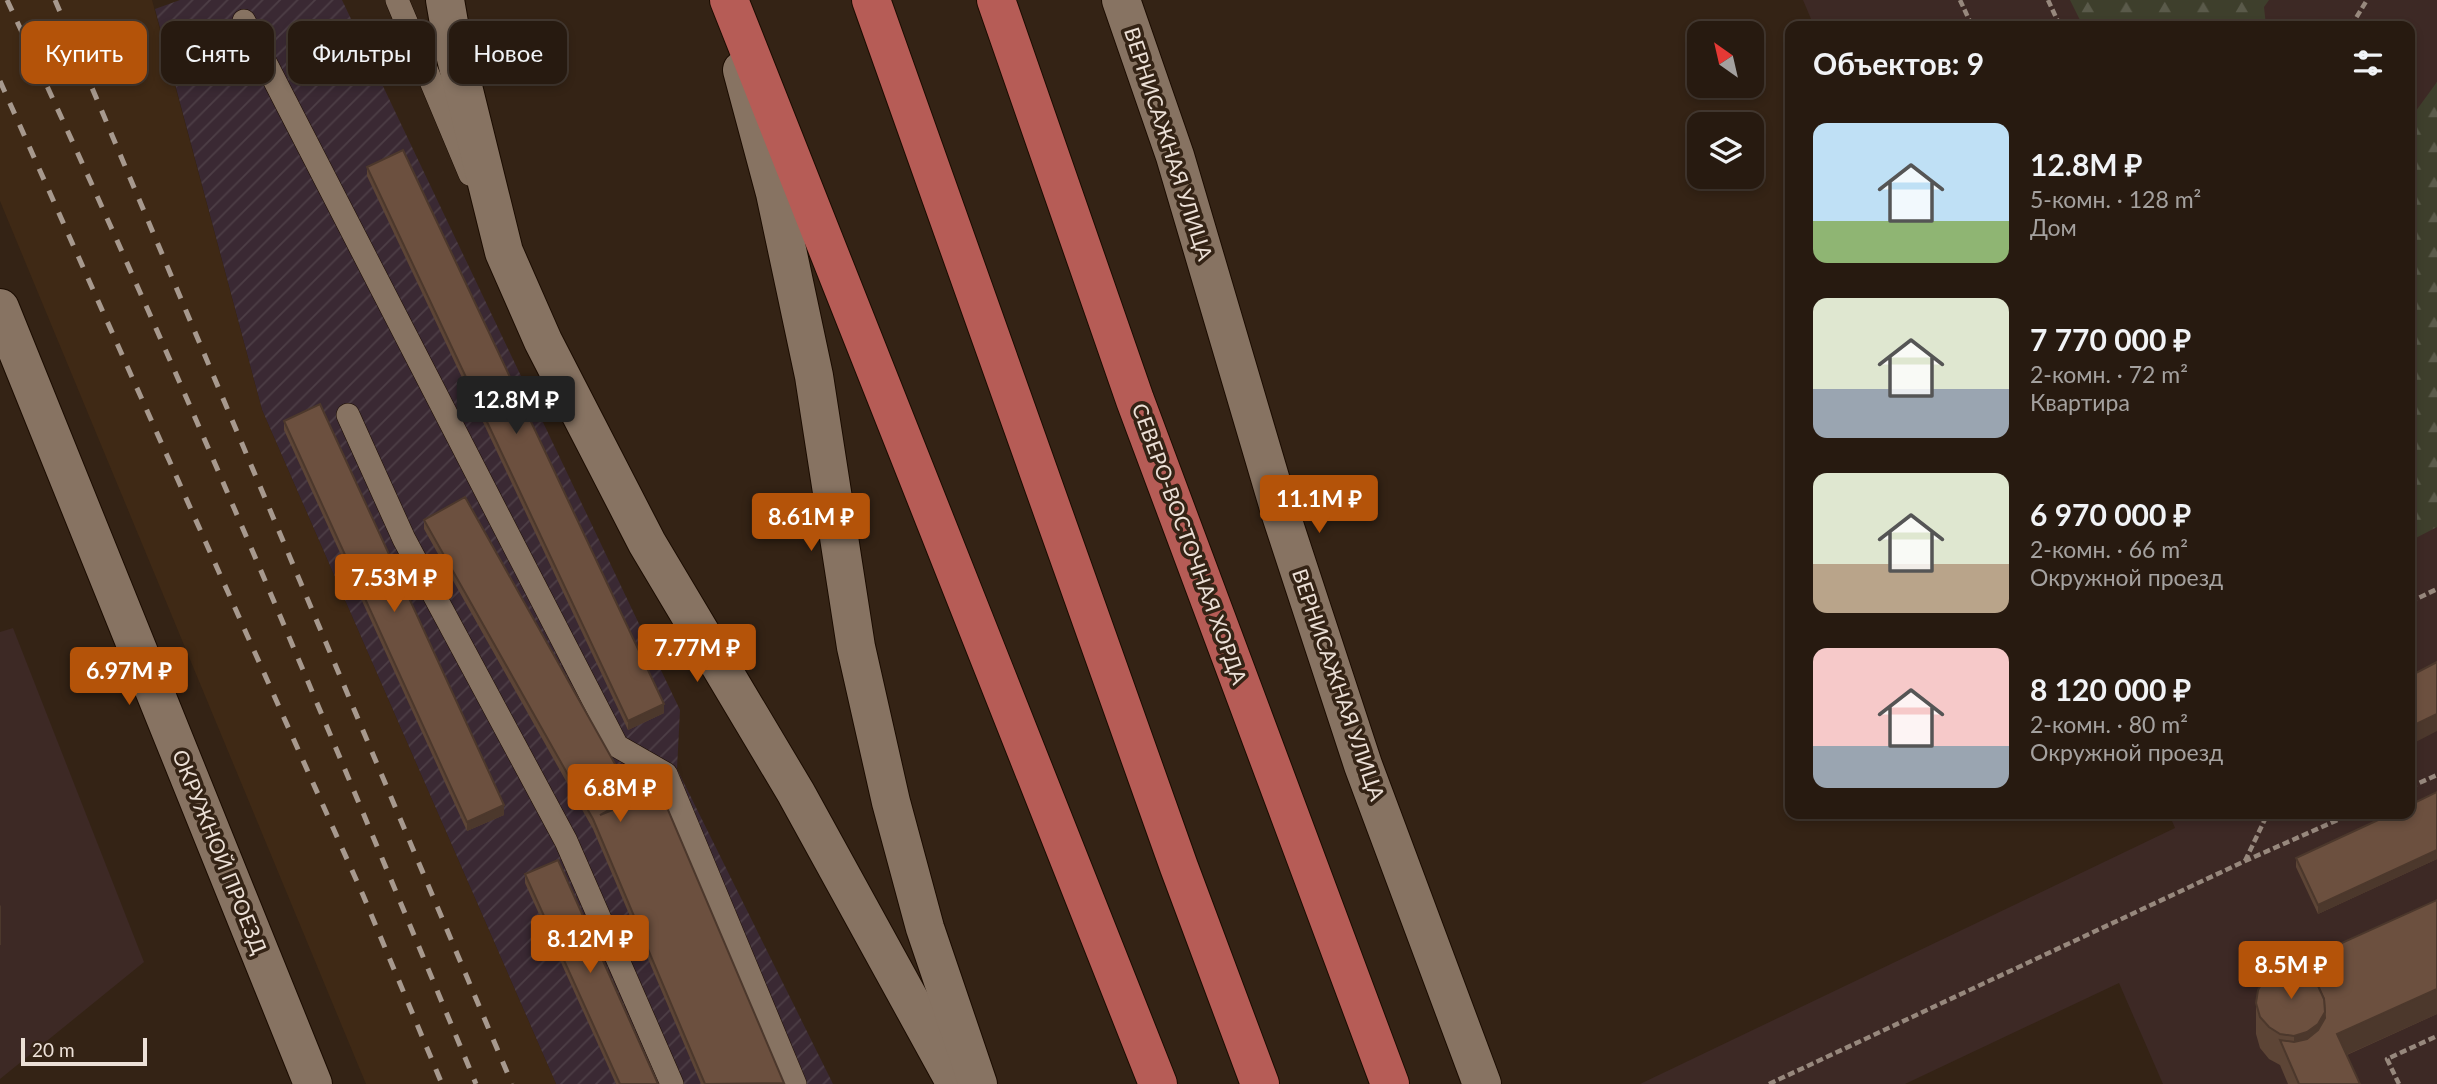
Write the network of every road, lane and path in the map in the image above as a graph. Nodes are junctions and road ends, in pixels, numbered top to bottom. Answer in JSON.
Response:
{"nodes":[{"id":1,"x":397,"y":0,"type":"edge"},
{"id":2,"x":445,"y":0,"type":"edge"},
{"id":3,"x":727,"y":0,"type":"edge"},
{"id":4,"x":871,"y":0,"type":"edge"},
{"id":5,"x":996,"y":0,"type":"edge"},
{"id":6,"x":1121,"y":0,"type":"edge"},
{"id":7,"x":1960,"y":0,"type":"edge"},
{"id":8,"x":2048,"y":0,"type":"edge"},
{"id":9,"x":2367,"y":0,"type":"edge"},
{"id":10,"x":1970,"y":21,"type":"edge"},
{"id":11,"x":2058,"y":21,"type":"edge"},
{"id":12,"x":2354,"y":21,"type":"edge"},
{"id":13,"x":274,"y":79,"type":"edge"},
{"id":14,"x":504,"y":252,"type":"junction"},
{"id":15,"x":0,"y":308,"type":"edge"},
{"id":16,"x":348,"y":415,"type":"dead end"},
{"id":17,"x":2437,"y":589,"type":"edge"},
{"id":18,"x":2415,"y":600,"type":"edge"},
{"id":19,"x":2437,"y":775,"type":"edge"},
{"id":20,"x":2415,"y":785,"type":"edge"},
{"id":21,"x":2265,"y":819,"type":"edge"},
{"id":22,"x":2340,"y":819,"type":"edge"},
{"id":23,"x":2245,"y":861,"type":"junction"},
{"id":24,"x":2437,"y":1036,"type":"edge"},
{"id":25,"x":313,"y":1084,"type":"edge"},
{"id":26,"x":672,"y":1084,"type":"edge"},
{"id":27,"x":795,"y":1084,"type":"edge"},
{"id":28,"x":956,"y":1084,"type":"edge"},
{"id":29,"x":978,"y":1084,"type":"edge"},
{"id":30,"x":1158,"y":1084,"type":"edge"},
{"id":31,"x":1260,"y":1084,"type":"edge"},
{"id":32,"x":1390,"y":1084,"type":"edge"},
{"id":33,"x":1482,"y":1084,"type":"edge"},
{"id":34,"x":1769,"y":1084,"type":"edge"},
{"id":35,"x":2399,"y":1084,"type":"edge"}],
"edges":[{"from":1,"to":14,"type":"lane"},
{"from":2,"to":14,"type":"street"},
{"from":3,"to":29,"type":"street"},
{"from":3,"to":30,"type":"main road"},
{"from":4,"to":31,"type":"main road"},
{"from":5,"to":32,"type":"main road","name":"СЕВЕРО-ВОСТОЧНАЯ ХОРДА"},
{"from":6,"to":33,"type":"street","name":"ВЕРНИСАЖНАЯ УЛИЦА"},
{"from":7,"to":10,"type":"path"},
{"from":8,"to":11,"type":"path"},
{"from":9,"to":12,"type":"path"},
{"from":13,"to":27,"type":"lane"},
{"from":14,"to":28,"type":"street"},
{"from":15,"to":25,"type":"street","name":"ОКРУЖНОЙ ПРОЕЗД"},
{"from":16,"to":26,"type":"lane"},
{"from":17,"to":18,"type":"path"},
{"from":19,"to":20,"type":"path"},
{"from":21,"to":23,"type":"path"},
{"from":22,"to":23,"type":"path"},
{"from":23,"to":34,"type":"path"},
{"from":24,"to":35,"type":"path"}]}
